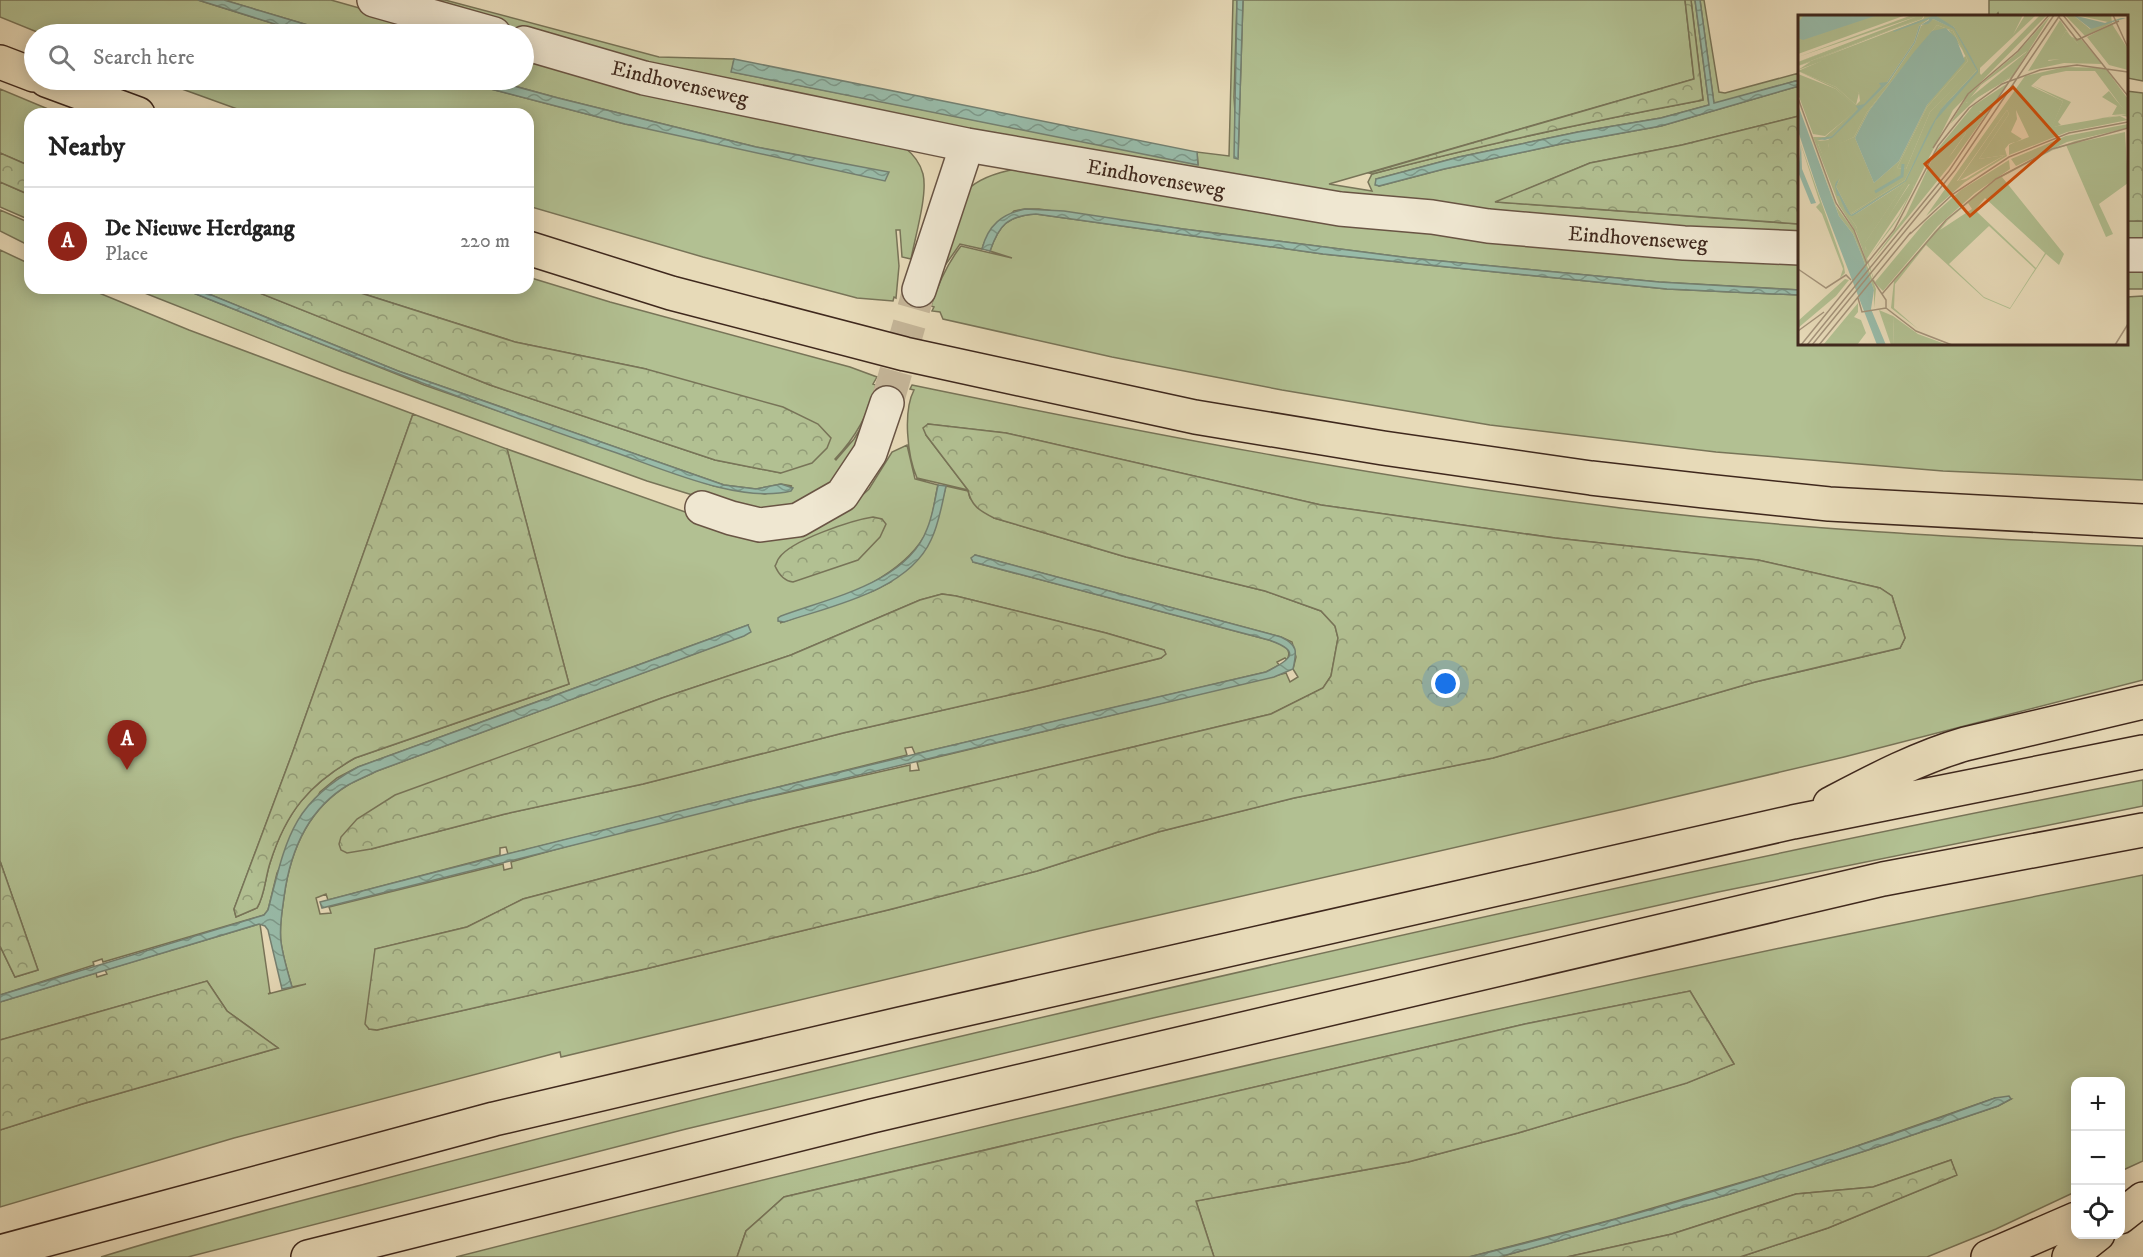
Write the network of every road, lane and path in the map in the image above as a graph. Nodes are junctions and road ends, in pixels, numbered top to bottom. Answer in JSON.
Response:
{"nodes":[{"id":1,"x":374,"y":0,"type":"edge"},
{"id":2,"x":459,"y":24,"type":"edge"},
{"id":3,"x":534,"y":46,"type":"edge"},
{"id":4,"x":0,"y":62,"type":"edge"},
{"id":5,"x":24,"y":71,"type":"edge"},
{"id":6,"x":73,"y":90,"type":"edge"},
{"id":7,"x":122,"y":108,"type":"edge"},
{"id":8,"x":967,"y":145,"type":"junction"},
{"id":9,"x":1798,"y":248,"type":"edge"},
{"id":10,"x":534,"y":250,"type":"edge"},
{"id":11,"x":919,"y":290,"type":"tunnel mouth"},
{"id":12,"x":887,"y":403,"type":"tunnel mouth"},
{"id":13,"x":702,"y":508,"type":"dead end"},
{"id":14,"x":2143,"y":521,"type":"edge"},
{"id":15,"x":2143,"y":702,"type":"edge"},
{"id":16,"x":2143,"y":752,"type":"edge"},
{"id":17,"x":1793,"y":822,"type":"junction"},
{"id":18,"x":2143,"y":830,"type":"edge"},
{"id":19,"x":2143,"y":1190,"type":"edge"},
{"id":20,"x":2125,"y":1197,"type":"edge"},
{"id":21,"x":2143,"y":1199,"type":"edge"},
{"id":22,"x":2125,"y":1214,"type":"edge"},
{"id":23,"x":2071,"y":1221,"type":"edge"},
{"id":24,"x":2092,"y":1239,"type":"edge"},
{"id":25,"x":0,"y":1252,"type":"edge"},
{"id":26,"x":308,"y":1257,"type":"edge"},
{"id":27,"x":1988,"y":1257,"type":"edge"},
{"id":28,"x":2069,"y":1257,"type":"edge"}],
"edges":[{"from":1,"to":2,"type":"street"},
{"from":3,"to":8,"type":"street","name":"Eindhovenseweg"},
{"from":4,"to":5,"type":"highway"},
{"from":6,"to":7,"type":"highway"},
{"from":8,"to":9,"type":"street","name":"Eindhovenseweg"},
{"from":8,"to":11,"type":"street"},
{"from":10,"to":14,"type":"highway"},
{"from":12,"to":13,"type":"street"},
{"from":15,"to":17,"type":"highway"},
{"from":16,"to":17,"type":"highway"},
{"from":17,"to":25,"type":"highway"},
{"from":18,"to":26,"type":"highway"},
{"from":19,"to":20,"type":"highway"},
{"from":21,"to":22,"type":"highway"},
{"from":23,"to":27,"type":"highway"},
{"from":24,"to":28,"type":"highway"}]}
